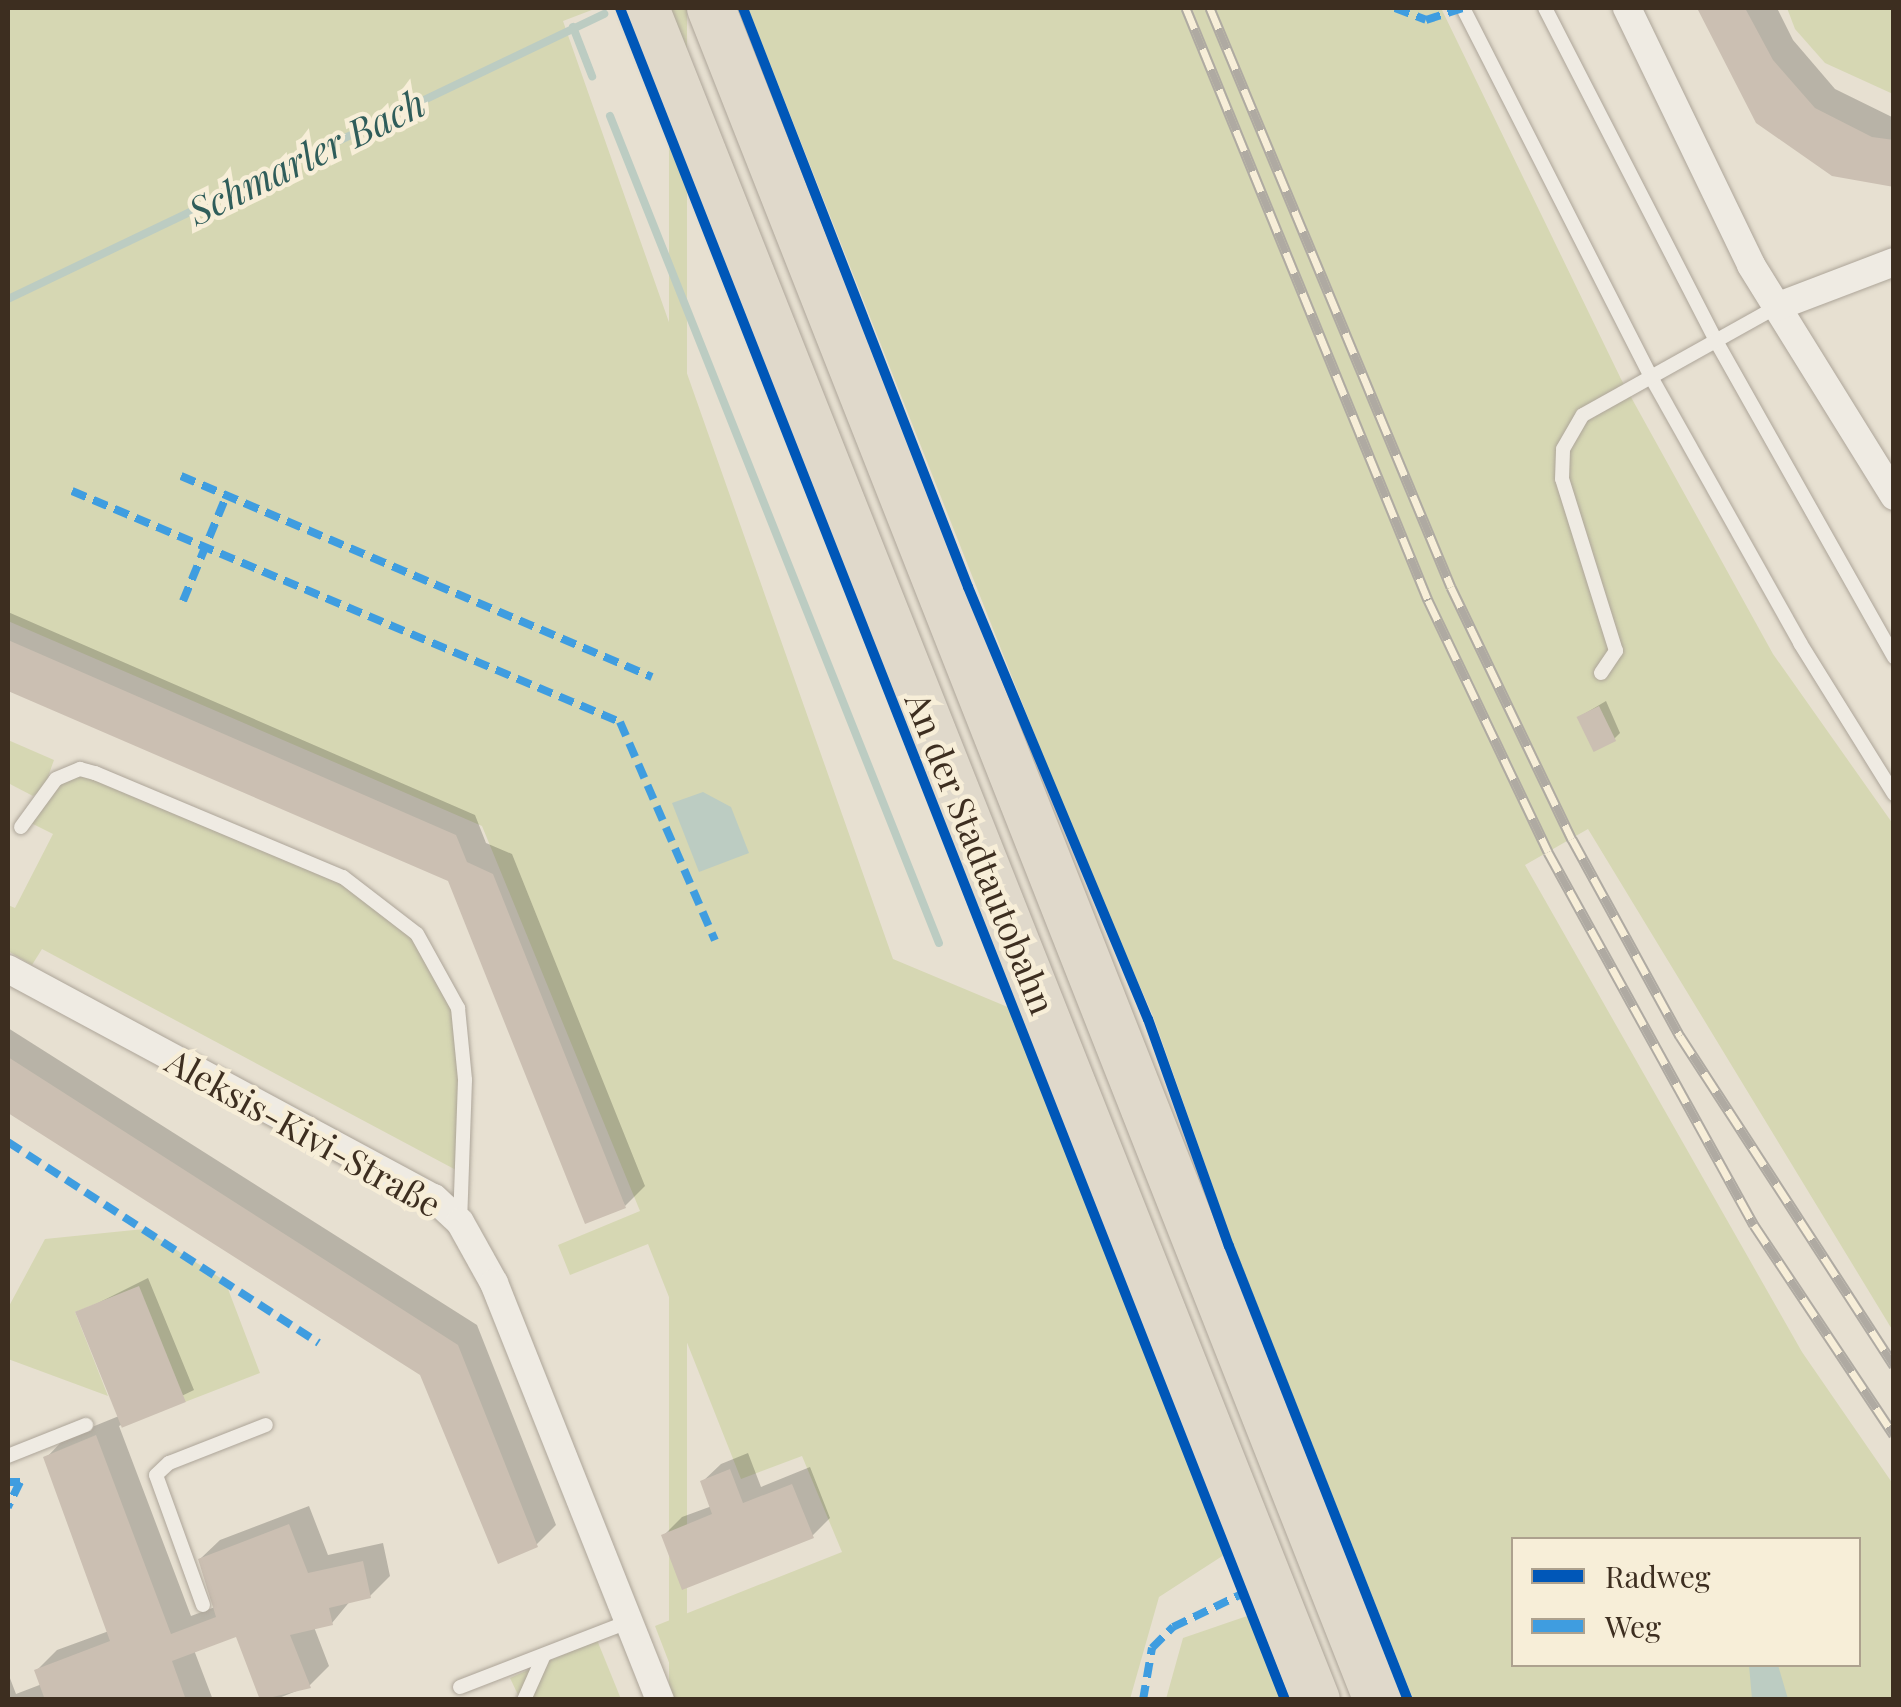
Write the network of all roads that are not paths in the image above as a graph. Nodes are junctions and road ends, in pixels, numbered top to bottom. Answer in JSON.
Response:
{"nodes":[{"id":1,"x":645,"y":8,"type":"edge"},
{"id":2,"x":711,"y":8,"type":"edge"},
{"id":3,"x":1464,"y":8,"type":"edge"},
{"id":4,"x":1545,"y":8,"type":"edge"},
{"id":5,"x":1627,"y":8,"type":"edge"},
{"id":6,"x":1894,"y":262,"type":"edge"},
{"id":7,"x":1776,"y":307,"type":"junction"},
{"id":8,"x":1716,"y":341,"type":"junction"},
{"id":9,"x":1651,"y":377,"type":"junction"},
{"id":10,"x":1894,"y":496,"type":"edge"},
{"id":11,"x":1894,"y":658,"type":"edge"},
{"id":12,"x":1601,"y":674,"type":"dead end"},
{"id":13,"x":1894,"y":794,"type":"edge"},
{"id":14,"x":21,"y":827,"type":"dead end"},
{"id":15,"x":8,"y":969,"type":"edge"},
{"id":16,"x":460,"y":1222,"type":"junction"},
{"id":17,"x":86,"y":1425,"type":"dead end"},
{"id":18,"x":266,"y":1425,"type":"dead end"},
{"id":19,"x":8,"y":1456,"type":"edge"},
{"id":20,"x":202,"y":1606,"type":"dead end"},
{"id":21,"x":628,"y":1622,"type":"junction"},
{"id":22,"x":544,"y":1655,"type":"junction"},
{"id":23,"x":460,"y":1688,"type":"dead end"},
{"id":24,"x":524,"y":1700,"type":"edge"},
{"id":25,"x":660,"y":1700,"type":"edge"},
{"id":26,"x":1316,"y":1700,"type":"edge"},
{"id":27,"x":1378,"y":1700,"type":"edge"}],
"edges":[{"from":1,"to":26,"type":"highway","name":"An der Stadtautobahn"},
{"from":2,"to":27,"type":"highway","name":"An der Stadtautobahn"},
{"from":3,"to":9,"type":"lane"},
{"from":4,"to":8,"type":"lane"},
{"from":5,"to":7,"type":"street"},
{"from":6,"to":7,"type":"street"},
{"from":7,"to":8,"type":"lane"},
{"from":7,"to":10,"type":"street"},
{"from":8,"to":9,"type":"lane"},
{"from":8,"to":11,"type":"lane"},
{"from":9,"to":12,"type":"lane"},
{"from":9,"to":13,"type":"lane"},
{"from":14,"to":16,"type":"lane"},
{"from":15,"to":16,"type":"street","name":"Aleksis-Kivi-Straße"},
{"from":16,"to":21,"type":"street","name":"Aleksis-Kivi-Straße"},
{"from":17,"to":19,"type":"lane"},
{"from":18,"to":20,"type":"lane"},
{"from":21,"to":22,"type":"lane"},
{"from":21,"to":25,"type":"street","name":"Aleksis-Kivi-Straße"},
{"from":22,"to":23,"type":"lane"},
{"from":22,"to":24,"type":"lane"}]}
